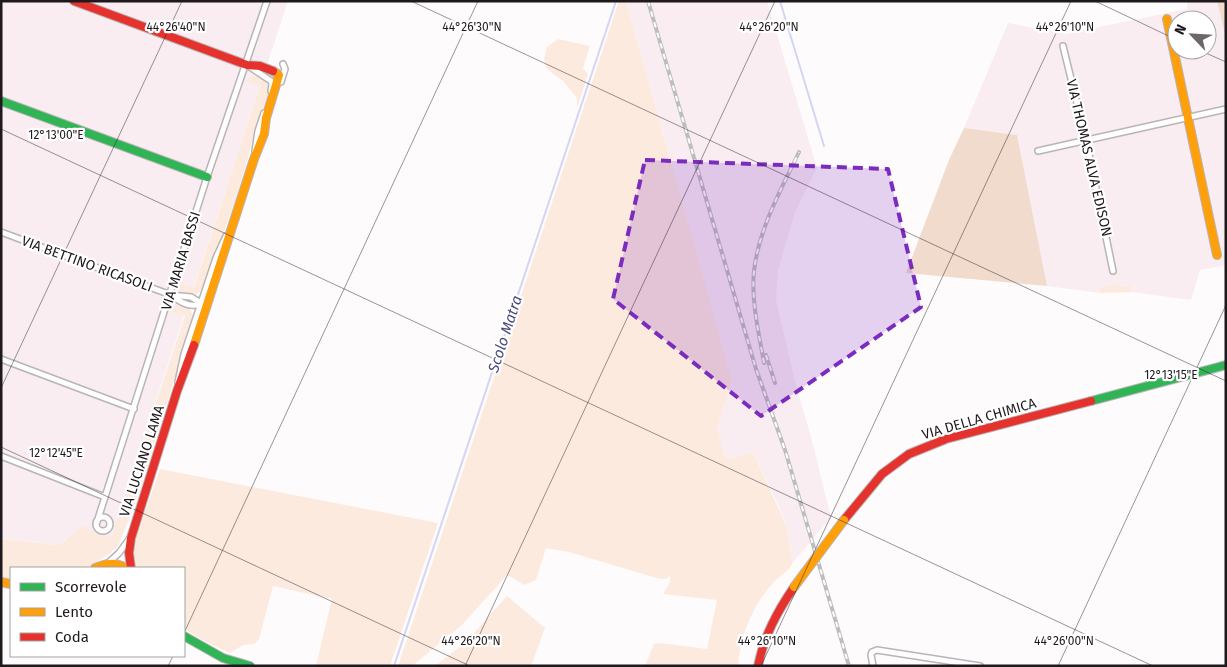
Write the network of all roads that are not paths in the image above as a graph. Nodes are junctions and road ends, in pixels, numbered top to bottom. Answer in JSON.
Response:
{"nodes":[{"id":1,"x":74,"y":1,"type":"edge"},
{"id":2,"x":267,"y":1,"type":"edge"},
{"id":3,"x":1063,"y":46,"type":"dead end"},
{"id":4,"x":1176,"y":60,"type":"edge"},
{"id":5,"x":247,"y":65,"type":"junction"},
{"id":6,"x":1,"y":101,"type":"edge"},
{"id":7,"x":1226,"y":109,"type":"edge"},
{"id":8,"x":1188,"y":118,"type":"junction"},
{"id":9,"x":1086,"y":140,"type":"junction"},
{"id":10,"x":1038,"y":151,"type":"dead end"},
{"id":11,"x":254,"y":159,"type":"junction"},
{"id":12,"x":208,"y":177,"type":"junction"},
{"id":13,"x":234,"y":220,"type":"junction"},
{"id":14,"x":1,"y":232,"type":"edge"},
{"id":15,"x":1217,"y":254,"type":"dead end"},
{"id":16,"x":222,"y":258,"type":"junction"},
{"id":17,"x":1113,"y":271,"type":"dead end"},
{"id":18,"x":204,"y":293,"type":"junction"},
{"id":19,"x":171,"y":295,"type":"junction"},
{"id":20,"x":191,"y":297,"type":"junction"},
{"id":21,"x":201,"y":303,"type":"junction"},
{"id":22,"x":188,"y":305,"type":"junction"},
{"id":23,"x":197,"y":316,"type":"junction"},
{"id":24,"x":191,"y":354,"type":"junction"},
{"id":25,"x":1,"y":359,"type":"edge"},
{"id":26,"x":1226,"y":365,"type":"edge"},
{"id":27,"x":177,"y":391,"type":"junction"},
{"id":28,"x":134,"y":408,"type":"junction"},
{"id":29,"x":1,"y":456,"type":"edge"},
{"id":30,"x":105,"y":496,"type":"junction"},
{"id":31,"x":97,"y":522,"type":"dead end"},
{"id":32,"x":131,"y":538,"type":"junction"},
{"id":33,"x":108,"y":563,"type":"junction"},
{"id":34,"x":98,"y":567,"type":"edge"},
{"id":35,"x":125,"y":567,"type":"edge"},
{"id":36,"x":131,"y":567,"type":"edge"},
{"id":37,"x":185,"y":637,"type":"edge"},
{"id":38,"x":248,"y":665,"type":"edge"},
{"id":39,"x":758,"y":666,"type":"edge"},
{"id":40,"x":873,"y":666,"type":"edge"},
{"id":41,"x":980,"y":666,"type":"edge"}],
"edges":[{"from":1,"to":5,"type":"street"},
{"from":2,"to":5,"type":"street","name":"VIA MARIA BASSI"},
{"from":3,"to":9,"type":"street","name":"VIA THOMAS ALVA EDISON"},
{"from":4,"to":8,"type":"street"},
{"from":5,"to":11,"type":"street","name":"VIA LUCIANO LAMA"},
{"from":5,"to":11,"type":"street","name":"VIA LUCIANO LAMA"},
{"from":5,"to":12,"type":"street","name":"VIA MARIA BASSI"},
{"from":6,"to":12,"type":"street"},
{"from":7,"to":8,"type":"street"},
{"from":8,"to":9,"type":"street"},
{"from":8,"to":15,"type":"street"},
{"from":9,"to":10,"type":"street"},
{"from":9,"to":17,"type":"street","name":"VIA THOMAS ALVA EDISON"},
{"from":11,"to":13,"type":"street","name":"VIA LUCIANO LAMA"},
{"from":12,"to":19,"type":"street","name":"VIA MARIA BASSI"},
{"from":13,"to":16,"type":"street","name":"VIA LUCIANO LAMA"},
{"from":13,"to":18,"type":"street","name":"VIA LUCIANO LAMA"},
{"from":14,"to":19,"type":"street","name":"VIA BETTINO RICASOLI"},
{"from":16,"to":21,"type":"street","name":"VIA LUCIANO LAMA"},
{"from":16,"to":24,"type":"street","name":"VIA LUCIANO LAMA"},
{"from":18,"to":20,"type":"street"},
{"from":18,"to":21,"type":"street","name":"VIA LUCIANO LAMA"},
{"from":19,"to":20,"type":"street","name":"VIA BETTINO RICASOLI"},
{"from":19,"to":22,"type":"street"},
{"from":19,"to":28,"type":"street","name":"VIA MARIA BASSI"},
{"from":20,"to":21,"type":"street","name":"VIA BETTINO RICASOLI"},
{"from":21,"to":22,"type":"street"},
{"from":21,"to":23,"type":"street","name":"VIA LUCIANO LAMA"},
{"from":21,"to":24,"type":"street","name":"VIA LUCIANO LAMA"},
{"from":22,"to":23,"type":"street"},
{"from":23,"to":27,"type":"street","name":"VIA LUCIANO LAMA"},
{"from":24,"to":27,"type":"street","name":"VIA LUCIANO LAMA"},
{"from":25,"to":28,"type":"street"},
{"from":26,"to":39,"type":"street","name":"VIA DELLA CHIMICA","bridge":true},
{"from":27,"to":32,"type":"street","name":"VIA LUCIANO LAMA"},
{"from":28,"to":30,"type":"street","name":"VIA MARIA BASSI"},
{"from":29,"to":30,"type":"street"},
{"from":30,"to":31,"type":"street","name":"VIA MARIA BASSI"},
{"from":32,"to":33,"type":"street","name":"VIA LUCIANO LAMA"},
{"from":32,"to":36,"type":"street","name":"VIA LUCIANO LAMA"},
{"from":33,"to":34,"type":"street"},
{"from":33,"to":35,"type":"street"},
{"from":37,"to":38,"type":"street"},
{"from":40,"to":41,"type":"street"}]}
